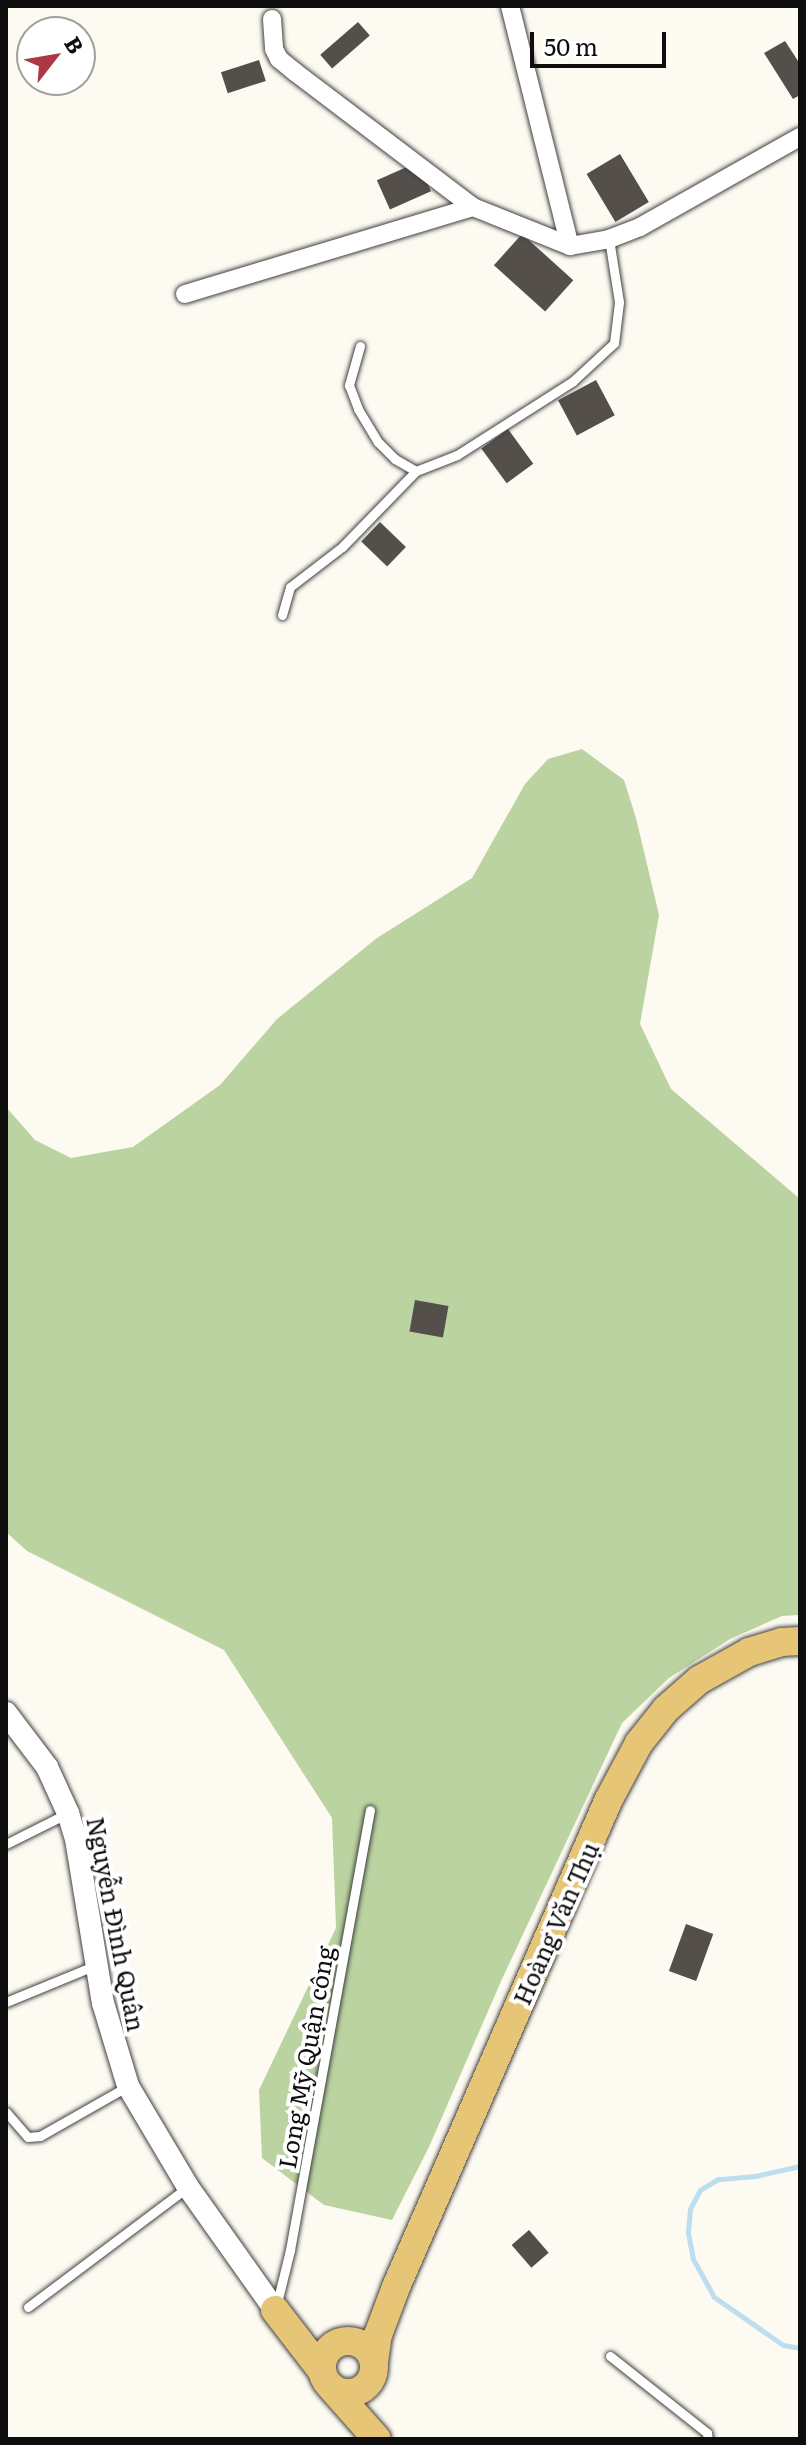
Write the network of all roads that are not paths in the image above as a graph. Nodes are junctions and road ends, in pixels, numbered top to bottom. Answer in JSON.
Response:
{"nodes":[{"id":1,"x":510,"y":6,"type":"edge"},
{"id":2,"x":272,"y":19,"type":"dead end"},
{"id":3,"x":800,"y":137,"type":"edge"},
{"id":4,"x":473,"y":207,"type":"junction"},
{"id":5,"x":609,"y":239,"type":"junction"},
{"id":6,"x":570,"y":246,"type":"junction"},
{"id":7,"x":185,"y":294,"type":"dead end"},
{"id":8,"x":360,"y":346,"type":"dead end"},
{"id":9,"x":416,"y":471,"type":"junction"},
{"id":10,"x":282,"y":615,"type":"dead end"},
{"id":11,"x":800,"y":1641,"type":"edge"},
{"id":12,"x":6,"y":1713,"type":"edge"},
{"id":13,"x":370,"y":1810,"type":"dead end"},
{"id":14,"x":68,"y":1813,"type":"junction"},
{"id":15,"x":6,"y":1844,"type":"edge"},
{"id":16,"x":96,"y":1965,"type":"junction"},
{"id":17,"x":6,"y":2002,"type":"edge"},
{"id":18,"x":128,"y":2086,"type":"junction"},
{"id":19,"x":6,"y":2112,"type":"edge"},
{"id":20,"x":188,"y":2187,"type":"junction"},
{"id":21,"x":396,"y":2287,"type":"junction"},
{"id":22,"x":28,"y":2307,"type":"dead end"},
{"id":23,"x":275,"y":2310,"type":"junction"},
{"id":24,"x":343,"y":2341,"type":"junction"},
{"id":25,"x":610,"y":2356,"type":"dead end"},
{"id":26,"x":373,"y":2370,"type":"junction"},
{"id":27,"x":326,"y":2379,"type":"junction"},
{"id":28,"x":377,"y":2439,"type":"edge"},
{"id":29,"x":386,"y":2439,"type":"edge"},
{"id":30,"x":708,"y":2439,"type":"edge"}],
"edges":[{"from":1,"to":6,"type":"street"},
{"from":2,"to":4,"type":"street"},
{"from":3,"to":5,"type":"street"},
{"from":4,"to":6,"type":"street"},
{"from":4,"to":7,"type":"street"},
{"from":5,"to":6,"type":"street"},
{"from":5,"to":9,"type":"lane"},
{"from":8,"to":9,"type":"lane"},
{"from":9,"to":10,"type":"lane"},
{"from":11,"to":21,"type":"main road","name":"Hoàng Văn Thụ"},
{"from":12,"to":14,"type":"street","name":"Nguyễn Đình Quân"},
{"from":13,"to":23,"type":"lane","name":"Long Mỹ Quận công"},
{"from":14,"to":15,"type":"lane"},
{"from":14,"to":16,"type":"street","name":"Nguyễn Đình Quân"},
{"from":16,"to":17,"type":"lane"},
{"from":16,"to":18,"type":"street","name":"Nguyễn Đình Quân"},
{"from":18,"to":19,"type":"lane"},
{"from":18,"to":20,"type":"street","name":"Nguyễn Đình Quân"},
{"from":20,"to":22,"type":"lane"},
{"from":20,"to":23,"type":"street","name":"Nguyễn Đình Quân"},
{"from":21,"to":24,"type":"main road","name":"Hoàng Văn Thụ"},
{"from":21,"to":26,"type":"main road","name":"Hoàng Văn Thụ"},
{"from":23,"to":24,"type":"main road"},
{"from":23,"to":27,"type":"main road"},
{"from":24,"to":26,"type":"main road"},
{"from":24,"to":27,"type":"main road"},
{"from":25,"to":30,"type":"lane"},
{"from":26,"to":27,"type":"main road"},
{"from":26,"to":29,"type":"main road","name":"Hoàng Văn Thụ"},
{"from":27,"to":28,"type":"main road"}]}
